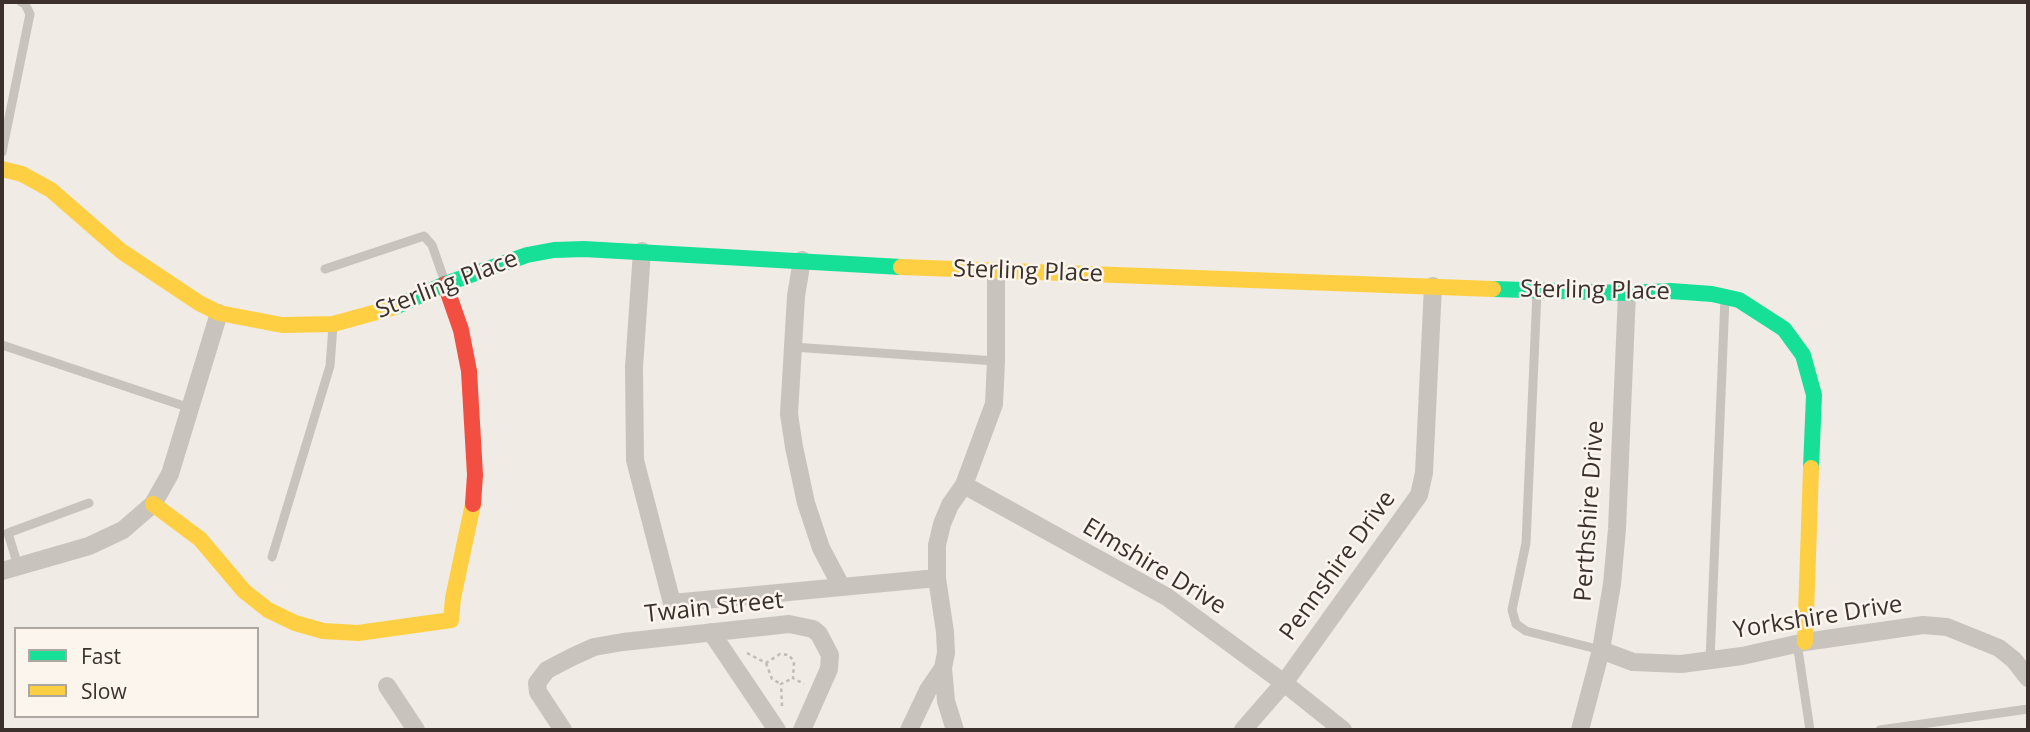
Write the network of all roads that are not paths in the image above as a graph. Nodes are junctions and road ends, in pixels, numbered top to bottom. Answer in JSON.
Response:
{"nodes":[{"id":1,"x":21,"y":2,"type":"edge"},
{"id":2,"x":2,"y":152,"type":"edge"},
{"id":3,"x":2,"y":169,"type":"edge"},
{"id":4,"x":642,"y":251,"type":"junction"},
{"id":5,"x":802,"y":260,"type":"junction"},
{"id":6,"x":325,"y":269,"type":"dead end"},
{"id":7,"x":996,"y":272,"type":"junction"},
{"id":8,"x":445,"y":284,"type":"junction"},
{"id":9,"x":1433,"y":286,"type":"junction"},
{"id":10,"x":1537,"y":291,"type":"junction"},
{"id":11,"x":1627,"y":293,"type":"junction"},
{"id":12,"x":1725,"y":297,"type":"junction"},
{"id":13,"x":219,"y":313,"type":"junction"},
{"id":14,"x":333,"y":324,"type":"junction"},
{"id":15,"x":2,"y":345,"type":"edge"},
{"id":16,"x":793,"y":347,"type":"junction"},
{"id":17,"x":996,"y":361,"type":"junction"},
{"id":18,"x":190,"y":408,"type":"junction"},
{"id":19,"x":964,"y":485,"type":"junction"},
{"id":20,"x":89,"y":503,"type":"dead end"},
{"id":21,"x":153,"y":504,"type":"junction"},
{"id":22,"x":5,"y":535,"type":"edge"},
{"id":23,"x":272,"y":557,"type":"dead end"},
{"id":24,"x":10,"y":568,"type":"edge"},
{"id":25,"x":937,"y":578,"type":"junction"},
{"id":26,"x":841,"y":586,"type":"junction"},
{"id":27,"x":711,"y":632,"type":"junction"},
{"id":28,"x":1801,"y":642,"type":"junction"},
{"id":29,"x":1601,"y":650,"type":"junction"},
{"id":30,"x":1710,"y":660,"type":"junction"},
{"id":31,"x":943,"y":668,"type":"junction"},
{"id":32,"x":2028,"y":678,"type":"edge"},
{"id":33,"x":1284,"y":683,"type":"junction"},
{"id":34,"x":387,"y":685,"type":"dead end"},
{"id":35,"x":2028,"y":709,"type":"edge"},
{"id":36,"x":416,"y":730,"type":"edge"},
{"id":37,"x":563,"y":730,"type":"edge"},
{"id":38,"x":777,"y":730,"type":"edge"},
{"id":39,"x":802,"y":730,"type":"edge"},
{"id":40,"x":909,"y":730,"type":"edge"},
{"id":41,"x":955,"y":730,"type":"edge"},
{"id":42,"x":1243,"y":730,"type":"edge"},
{"id":43,"x":1343,"y":730,"type":"edge"},
{"id":44,"x":1580,"y":730,"type":"edge"},
{"id":45,"x":1811,"y":730,"type":"edge"},
{"id":46,"x":1880,"y":730,"type":"edge"}],
"edges":[{"from":1,"to":2,"type":"lane"},
{"from":3,"to":13,"type":"street","name":"Sterling Place"},
{"from":4,"to":5,"type":"street","name":"Sterling Place"},
{"from":4,"to":8,"type":"street","name":"Sterling Place"},
{"from":4,"to":26,"type":"street"},
{"from":5,"to":7,"type":"street","name":"Sterling Place"},
{"from":5,"to":16,"type":"street"},
{"from":6,"to":8,"type":"lane"},
{"from":7,"to":9,"type":"street","name":"Sterling Place"},
{"from":7,"to":17,"type":"street"},
{"from":8,"to":14,"type":"street","name":"Sterling Place"},
{"from":8,"to":21,"type":"street"},
{"from":9,"to":10,"type":"street","name":"Sterling Place"},
{"from":9,"to":33,"type":"street","name":"Pennshire Drive"},
{"from":10,"to":11,"type":"street","name":"Sterling Place"},
{"from":10,"to":29,"type":"lane"},
{"from":11,"to":12,"type":"street","name":"Sterling Place"},
{"from":11,"to":29,"type":"street","name":"Perthshire Drive"},
{"from":12,"to":28,"type":"street","name":"Sterling Place"},
{"from":12,"to":30,"type":"lane"},
{"from":13,"to":14,"type":"street","name":"Sterling Place"},
{"from":13,"to":18,"type":"street"},
{"from":14,"to":23,"type":"lane"},
{"from":15,"to":18,"type":"lane"},
{"from":16,"to":17,"type":"lane"},
{"from":16,"to":26,"type":"street"},
{"from":17,"to":19,"type":"street"},
{"from":18,"to":21,"type":"street"},
{"from":19,"to":25,"type":"street"},
{"from":19,"to":33,"type":"street","name":"Elmshire Drive"},
{"from":20,"to":22,"type":"lane"},
{"from":21,"to":24,"type":"street"},
{"from":22,"to":24,"type":"lane"},
{"from":25,"to":26,"type":"street"},
{"from":25,"to":31,"type":"street"},
{"from":27,"to":37,"type":"street","name":"Twain Street"},
{"from":27,"to":38,"type":"street"},
{"from":27,"to":39,"type":"street","name":"Twain Street"},
{"from":28,"to":30,"type":"street","name":"Yorkshire Drive"},
{"from":28,"to":32,"type":"street","name":"Yorkshire Drive"},
{"from":28,"to":45,"type":"lane"},
{"from":29,"to":30,"type":"street","name":"Yorkshire Drive"},
{"from":29,"to":44,"type":"street","name":"Perthshire Drive"},
{"from":31,"to":40,"type":"street"},
{"from":31,"to":41,"type":"street"},
{"from":33,"to":42,"type":"street","name":"Pennshire Drive"},
{"from":33,"to":43,"type":"street","name":"Elmshire Drive"},
{"from":34,"to":36,"type":"street"},
{"from":35,"to":46,"type":"lane"}]}
